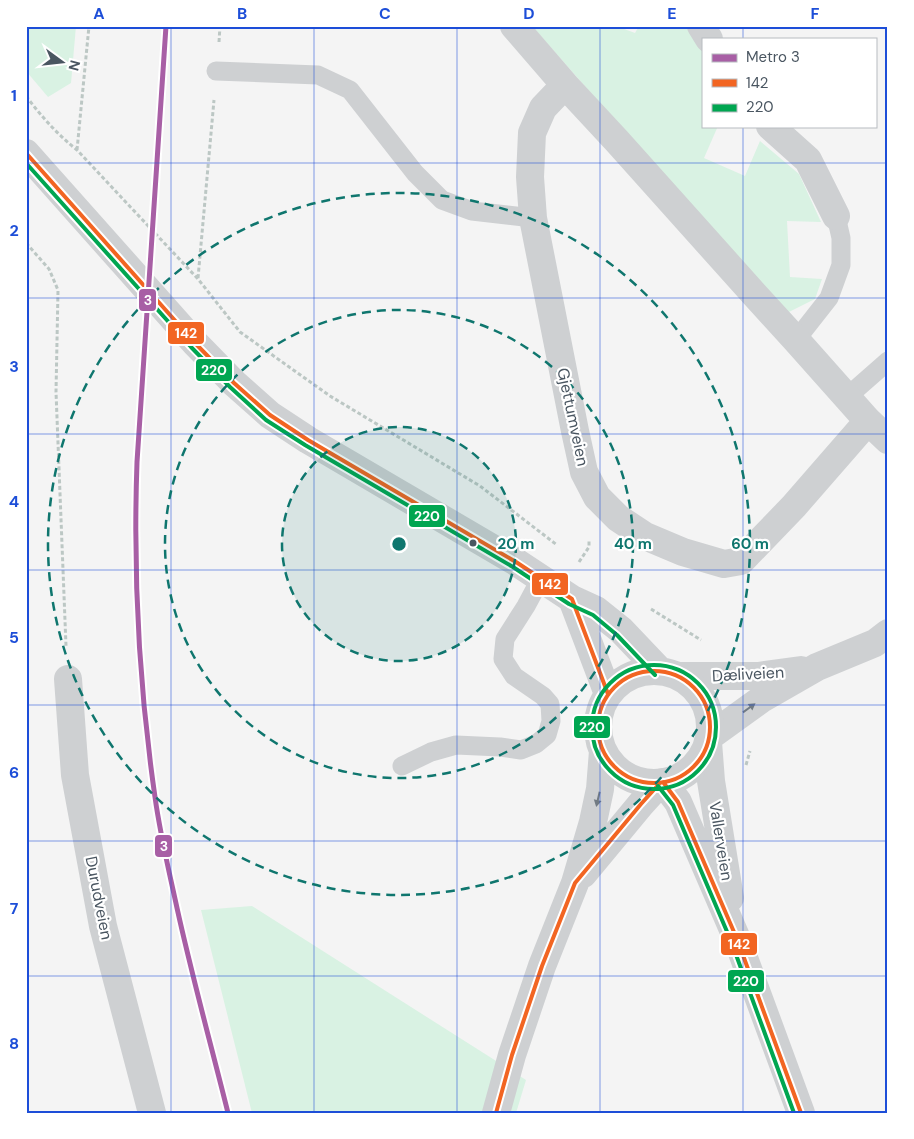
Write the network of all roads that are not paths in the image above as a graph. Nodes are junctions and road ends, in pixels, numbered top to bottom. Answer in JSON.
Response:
{"nodes":[{"id":1,"x":514,"y":26,"type":"edge"},
{"id":2,"x":701,"y":26,"type":"edge"},
{"id":3,"x":708,"y":38,"type":"edge"},
{"id":4,"x":216,"y":72,"type":"road end"},
{"id":5,"x":565,"y":85,"type":"junction"},
{"id":6,"x":772,"y":128,"type":"edge"},
{"id":7,"x":26,"y":153,"type":"edge"},
{"id":8,"x":836,"y":216,"type":"joint"},
{"id":9,"x":533,"y":218,"type":"junction"},
{"id":10,"x":796,"y":340,"type":"junction"},
{"id":11,"x":888,"y":361,"type":"edge"},
{"id":12,"x":847,"y":397,"type":"junction"},
{"id":13,"x":868,"y":421,"type":"junction"},
{"id":14,"x":888,"y":440,"type":"edge"},
{"id":15,"x":541,"y":578,"type":"junction"},
{"id":16,"x":572,"y":599,"type":"junction"},
{"id":17,"x":888,"y":632,"type":"edge"},
{"id":18,"x":817,"y":667,"type":"junction"},
{"id":19,"x":669,"y":673,"type":"junction"},
{"id":20,"x":68,"y":679,"type":"road end"},
{"id":21,"x":608,"y":694,"type":"junction"},
{"id":22,"x":709,"y":739,"type":"junction"},
{"id":23,"x":603,"y":751,"type":"junction"},
{"id":24,"x":402,"y":766,"type":"dead end"},
{"id":25,"x":662,"y":783,"type":"junction"},
{"id":26,"x":575,"y":883,"type":"junction"},
{"id":27,"x":737,"y":939,"type":"junction"},
{"id":28,"x":152,"y":1113,"type":"edge"},
{"id":29,"x":496,"y":1113,"type":"edge"},
{"id":30,"x":801,"y":1113,"type":"edge"}],
"edges":[{"from":1,"to":5,"type":"street"},
{"from":2,"to":3,"type":"street"},
{"from":4,"to":9,"type":"lane"},
{"from":5,"to":9,"type":"street","name":"Gjettumveien"},
{"from":5,"to":10,"type":"street"},
{"from":6,"to":8,"type":"street"},
{"from":7,"to":15,"type":"street"},
{"from":8,"to":10,"type":"lane"},
{"from":9,"to":13,"type":"street","name":"Gjettumveien"},
{"from":10,"to":12,"type":"street"},
{"from":11,"to":12,"type":"lane"},
{"from":12,"to":13,"type":"street"},
{"from":13,"to":14,"type":"street"},
{"from":15,"to":16,"type":"street"},
{"from":15,"to":24,"type":"lane"},
{"from":16,"to":19,"type":"street"},
{"from":16,"to":21,"type":"street"},
{"from":17,"to":18,"type":"street","name":"Dæliveien"},
{"from":18,"to":19,"type":"street","name":"Dæliveien"},
{"from":22,"to":18,"type":"street","name":"Dæliveien","one_way":true},
{"from":19,"to":21,"type":"street"},
{"from":19,"to":22,"type":"street"},
{"from":20,"to":28,"type":"street","name":"Durudveien"},
{"from":21,"to":23,"type":"street"},
{"from":22,"to":25,"type":"street"},
{"from":22,"to":27,"type":"street","name":"Vallerveien"},
{"from":23,"to":25,"type":"street"},
{"from":23,"to":26,"type":"street","one_way":true},
{"from":25,"to":26,"type":"street"},
{"from":25,"to":27,"type":"street","name":"Vallerveien"},
{"from":26,"to":29,"type":"street"},
{"from":27,"to":30,"type":"street","name":"Vallerveien"}]}
